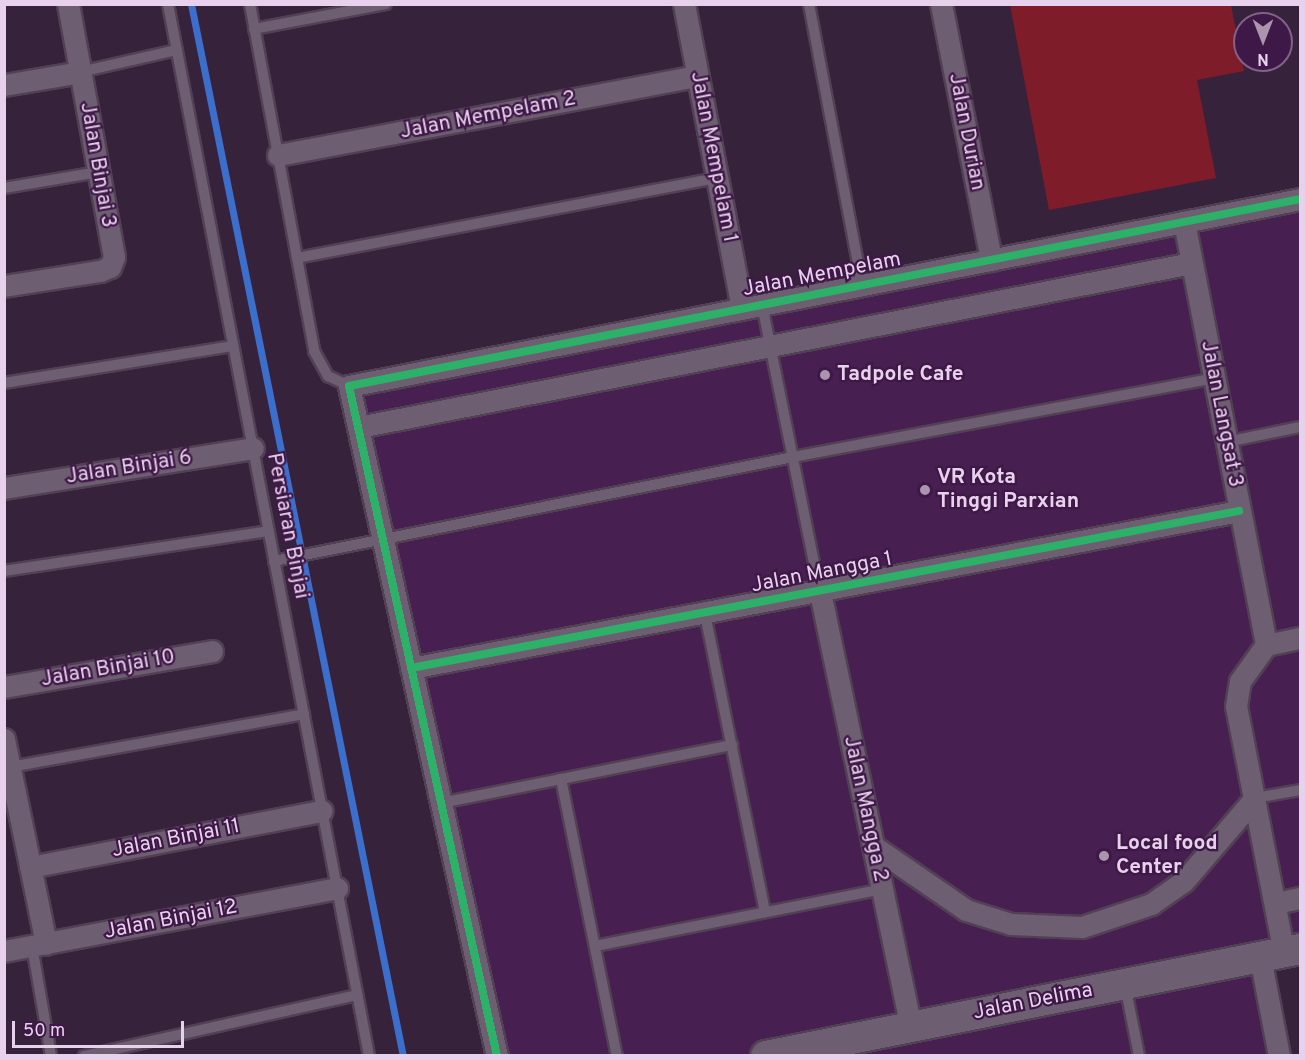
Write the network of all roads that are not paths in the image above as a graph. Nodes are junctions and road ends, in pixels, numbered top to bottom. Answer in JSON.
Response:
{"nodes":[{"id":1,"x":68,"y":4,"type":"edge"},
{"id":2,"x":168,"y":4,"type":"edge"},
{"id":3,"x":250,"y":4,"type":"edge"},
{"id":4,"x":386,"y":4,"type":"edge"},
{"id":5,"x":684,"y":4,"type":"edge"},
{"id":6,"x":809,"y":4,"type":"edge"},
{"id":7,"x":941,"y":4,"type":"edge"},
{"id":8,"x":254,"y":29,"type":"junction"},
{"id":9,"x":177,"y":50,"type":"junction"},
{"id":10,"x":80,"y":72,"type":"junction"},
{"id":11,"x":697,"y":76,"type":"junction"},
{"id":12,"x":4,"y":85,"type":"edge"},
{"id":13,"x":278,"y":155,"type":"junction"},
{"id":14,"x":99,"y":172,"type":"junction"},
{"id":15,"x":717,"y":178,"type":"junction"},
{"id":16,"x":4,"y":188,"type":"edge"},
{"id":17,"x":1300,"y":199,"type":"edge"},
{"id":18,"x":1184,"y":222,"type":"junction"},
{"id":19,"x":297,"y":258,"type":"junction"},
{"id":20,"x":991,"y":260,"type":"junction"},
{"id":21,"x":1191,"y":263,"type":"junction"},
{"id":22,"x":862,"y":285,"type":"junction"},
{"id":23,"x":4,"y":286,"type":"edge"},
{"id":24,"x":752,"y":307,"type":"junction"},
{"id":25,"x":770,"y":345,"type":"junction"},
{"id":26,"x":233,"y":346,"type":"junction"},
{"id":27,"x":1214,"y":378,"type":"junction"},
{"id":28,"x":4,"y":383,"type":"edge"},
{"id":29,"x":350,"y":386,"type":"junction"},
{"id":30,"x":359,"y":427,"type":"junction"},
{"id":31,"x":1300,"y":427,"type":"edge"},
{"id":32,"x":1226,"y":442,"type":"junction"},
{"id":33,"x":252,"y":448,"type":"junction"},
{"id":34,"x":793,"y":457,"type":"junction"},
{"id":35,"x":4,"y":488,"type":"edge"},
{"id":36,"x":1239,"y":511,"type":"junction"},
{"id":37,"x":268,"y":531,"type":"junction"},
{"id":38,"x":384,"y":541,"type":"junction"},
{"id":39,"x":274,"y":561,"type":"junction"},
{"id":40,"x":4,"y":572,"type":"edge"},
{"id":41,"x":820,"y":592,"type":"junction"},
{"id":42,"x":705,"y":614,"type":"junction"},
{"id":43,"x":1300,"y":638,"type":"edge"},
{"id":44,"x":1266,"y":645,"type":"junction"},
{"id":45,"x":212,"y":651,"type":"dead end"},
{"id":46,"x":411,"y":668,"type":"junction"},
{"id":47,"x":4,"y":687,"type":"edge"},
{"id":48,"x":304,"y":714,"type":"junction"},
{"id":49,"x":4,"y":739,"type":"edge"},
{"id":50,"x":732,"y":745,"type":"junction"},
{"id":51,"x":10,"y":767,"type":"junction"},
{"id":52,"x":561,"y":779,"type":"junction"},
{"id":53,"x":1300,"y":789,"type":"edge"},
{"id":54,"x":1255,"y":798,"type":"junction"},
{"id":55,"x":441,"y":803,"type":"junction"},
{"id":56,"x":322,"y":811,"type":"junction"},
{"id":57,"x":873,"y":846,"type":"junction"},
{"id":58,"x":30,"y":867,"type":"junction"},
{"id":59,"x":337,"y":888,"type":"junction"},
{"id":60,"x":882,"y":889,"type":"junction"},
{"id":61,"x":1300,"y":898,"type":"edge"},
{"id":62,"x":1276,"y":903,"type":"junction"},
{"id":63,"x":765,"y":912,"type":"junction"},
{"id":64,"x":39,"y":945,"type":"junction"},
{"id":65,"x":595,"y":946,"type":"junction"},
{"id":66,"x":4,"y":951,"type":"edge"},
{"id":67,"x":1282,"y":953,"type":"edge"},
{"id":68,"x":1125,"y":984,"type":"junction"},
{"id":69,"x":357,"y":995,"type":"junction"},
{"id":70,"x":911,"y":1026,"type":"junction"},
{"id":71,"x":826,"y":1050,"type":"edge"},
{"id":72,"x":51,"y":1056,"type":"edge"},
{"id":73,"x":84,"y":1056,"type":"edge"},
{"id":74,"x":369,"y":1056,"type":"edge"},
{"id":75,"x":497,"y":1056,"type":"edge"},
{"id":76,"x":616,"y":1056,"type":"edge"},
{"id":77,"x":766,"y":1056,"type":"edge"},
{"id":78,"x":1139,"y":1056,"type":"edge"},
{"id":79,"x":1279,"y":1056,"type":"edge"}],
"edges":[{"from":1,"to":10,"type":"street","name":"Jalan Binjai 3"},
{"from":2,"to":9,"type":"lane","name":"Persiaran Binjai"},
{"from":3,"to":8,"type":"lane"},
{"from":4,"to":8,"type":"lane"},
{"from":5,"to":11,"type":"street","name":"Jalan Mempelam 1"},
{"from":6,"to":22,"type":"lane"},
{"from":7,"to":20,"type":"street","name":"Jalan Durian"},
{"from":8,"to":13,"type":"lane"},
{"from":9,"to":10,"type":"lane"},
{"from":9,"to":26,"type":"lane","name":"Persiaran Binjai"},
{"from":10,"to":12,"type":"street","name":"Jalan Binjai 3"},
{"from":10,"to":14,"type":"street","name":"Jalan Binjai 3"},
{"from":11,"to":13,"type":"street","name":"Jalan Mempelam 2"},
{"from":11,"to":15,"type":"street","name":"Jalan Mempelam 1"},
{"from":13,"to":19,"type":"lane"},
{"from":14,"to":16,"type":"lane"},
{"from":14,"to":23,"type":"street","name":"Jalan Binjai 3"},
{"from":15,"to":19,"type":"lane"},
{"from":15,"to":24,"type":"street","name":"Jalan Mempelam 1"},
{"from":17,"to":18,"type":"street","name":"Jalan Mempelam"},
{"from":18,"to":20,"type":"street","name":"Jalan Mempelam"},
{"from":18,"to":21,"type":"street","name":"Jalan Langsat 3"},
{"from":19,"to":29,"type":"lane"},
{"from":20,"to":22,"type":"street","name":"Jalan Mempelam"},
{"from":21,"to":25,"type":"street"},
{"from":21,"to":27,"type":"street","name":"Jalan Langsat 3"},
{"from":22,"to":24,"type":"street","name":"Jalan Mempelam"},
{"from":24,"to":25,"type":"lane"},
{"from":24,"to":29,"type":"street","name":"Jalan Mempelam"},
{"from":25,"to":30,"type":"street"},
{"from":25,"to":34,"type":"lane"},
{"from":26,"to":28,"type":"lane"},
{"from":26,"to":33,"type":"lane","name":"Persiaran Binjai"},
{"from":27,"to":32,"type":"street","name":"Jalan Langsat 3"},
{"from":27,"to":34,"type":"lane"},
{"from":29,"to":30,"type":"street"},
{"from":30,"to":38,"type":"street"},
{"from":31,"to":32,"type":"lane"},
{"from":32,"to":36,"type":"street","name":"Jalan Langsat 3"},
{"from":33,"to":35,"type":"street","name":"Jalan Binjai 6"},
{"from":33,"to":37,"type":"lane","name":"Persiaran Binjai"},
{"from":34,"to":38,"type":"lane"},
{"from":34,"to":41,"type":"lane"},
{"from":36,"to":41,"type":"street","name":"Jalan Mangga 1"},
{"from":36,"to":44,"type":"street","name":"Jalan Langsat 3"},
{"from":37,"to":39,"type":"lane","name":"Persiaran Binjai"},
{"from":37,"to":40,"type":"lane"},
{"from":38,"to":39,"type":"lane"},
{"from":38,"to":46,"type":"street"},
{"from":39,"to":48,"type":"lane","name":"Persiaran Binjai"},
{"from":41,"to":42,"type":"street","name":"Jalan Mangga 1"},
{"from":41,"to":57,"type":"street","name":"Jalan Mangga 2"},
{"from":42,"to":46,"type":"street","name":"Jalan Mangga 1"},
{"from":42,"to":50,"type":"lane"},
{"from":43,"to":44,"type":"street"},
{"from":44,"to":54,"type":"street"},
{"from":45,"to":47,"type":"street","name":"Jalan Binjai 10"},
{"from":46,"to":55,"type":"street"},
{"from":48,"to":51,"type":"lane"},
{"from":48,"to":56,"type":"lane","name":"Persiaran Binjai"},
{"from":49,"to":51,"type":"street"},
{"from":50,"to":52,"type":"lane"},
{"from":50,"to":63,"type":"lane"},
{"from":51,"to":58,"type":"street"},
{"from":52,"to":55,"type":"lane"},
{"from":52,"to":65,"type":"lane"},
{"from":53,"to":54,"type":"lane"},
{"from":54,"to":57,"type":"street"},
{"from":54,"to":62,"type":"street"},
{"from":55,"to":75,"type":"street"},
{"from":56,"to":58,"type":"street","name":"Jalan Binjai 11"},
{"from":56,"to":59,"type":"lane","name":"Persiaran Binjai"},
{"from":57,"to":60,"type":"street","name":"Jalan Mangga 2"},
{"from":58,"to":64,"type":"street"},
{"from":59,"to":64,"type":"street","name":"Jalan Binjai 12"},
{"from":59,"to":69,"type":"lane","name":"Persiaran Binjai"},
{"from":60,"to":63,"type":"lane"},
{"from":60,"to":70,"type":"street","name":"Jalan Mangga 2"},
{"from":61,"to":62,"type":"street"},
{"from":62,"to":67,"type":"street"},
{"from":63,"to":65,"type":"lane"},
{"from":64,"to":66,"type":"street","name":"Jalan Binjai 12"},
{"from":64,"to":72,"type":"lane"},
{"from":65,"to":76,"type":"lane"},
{"from":67,"to":68,"type":"street","name":"Jalan Delima"},
{"from":67,"to":79,"type":"street"},
{"from":68,"to":70,"type":"street","name":"Jalan Delima"},
{"from":68,"to":78,"type":"lane"},
{"from":69,"to":73,"type":"lane"},
{"from":69,"to":74,"type":"lane","name":"Persiaran Binjai"},
{"from":70,"to":71,"type":"street","name":"Jalan Delima"},
{"from":71,"to":77,"type":"street","name":"Jalan Delima"}]}
